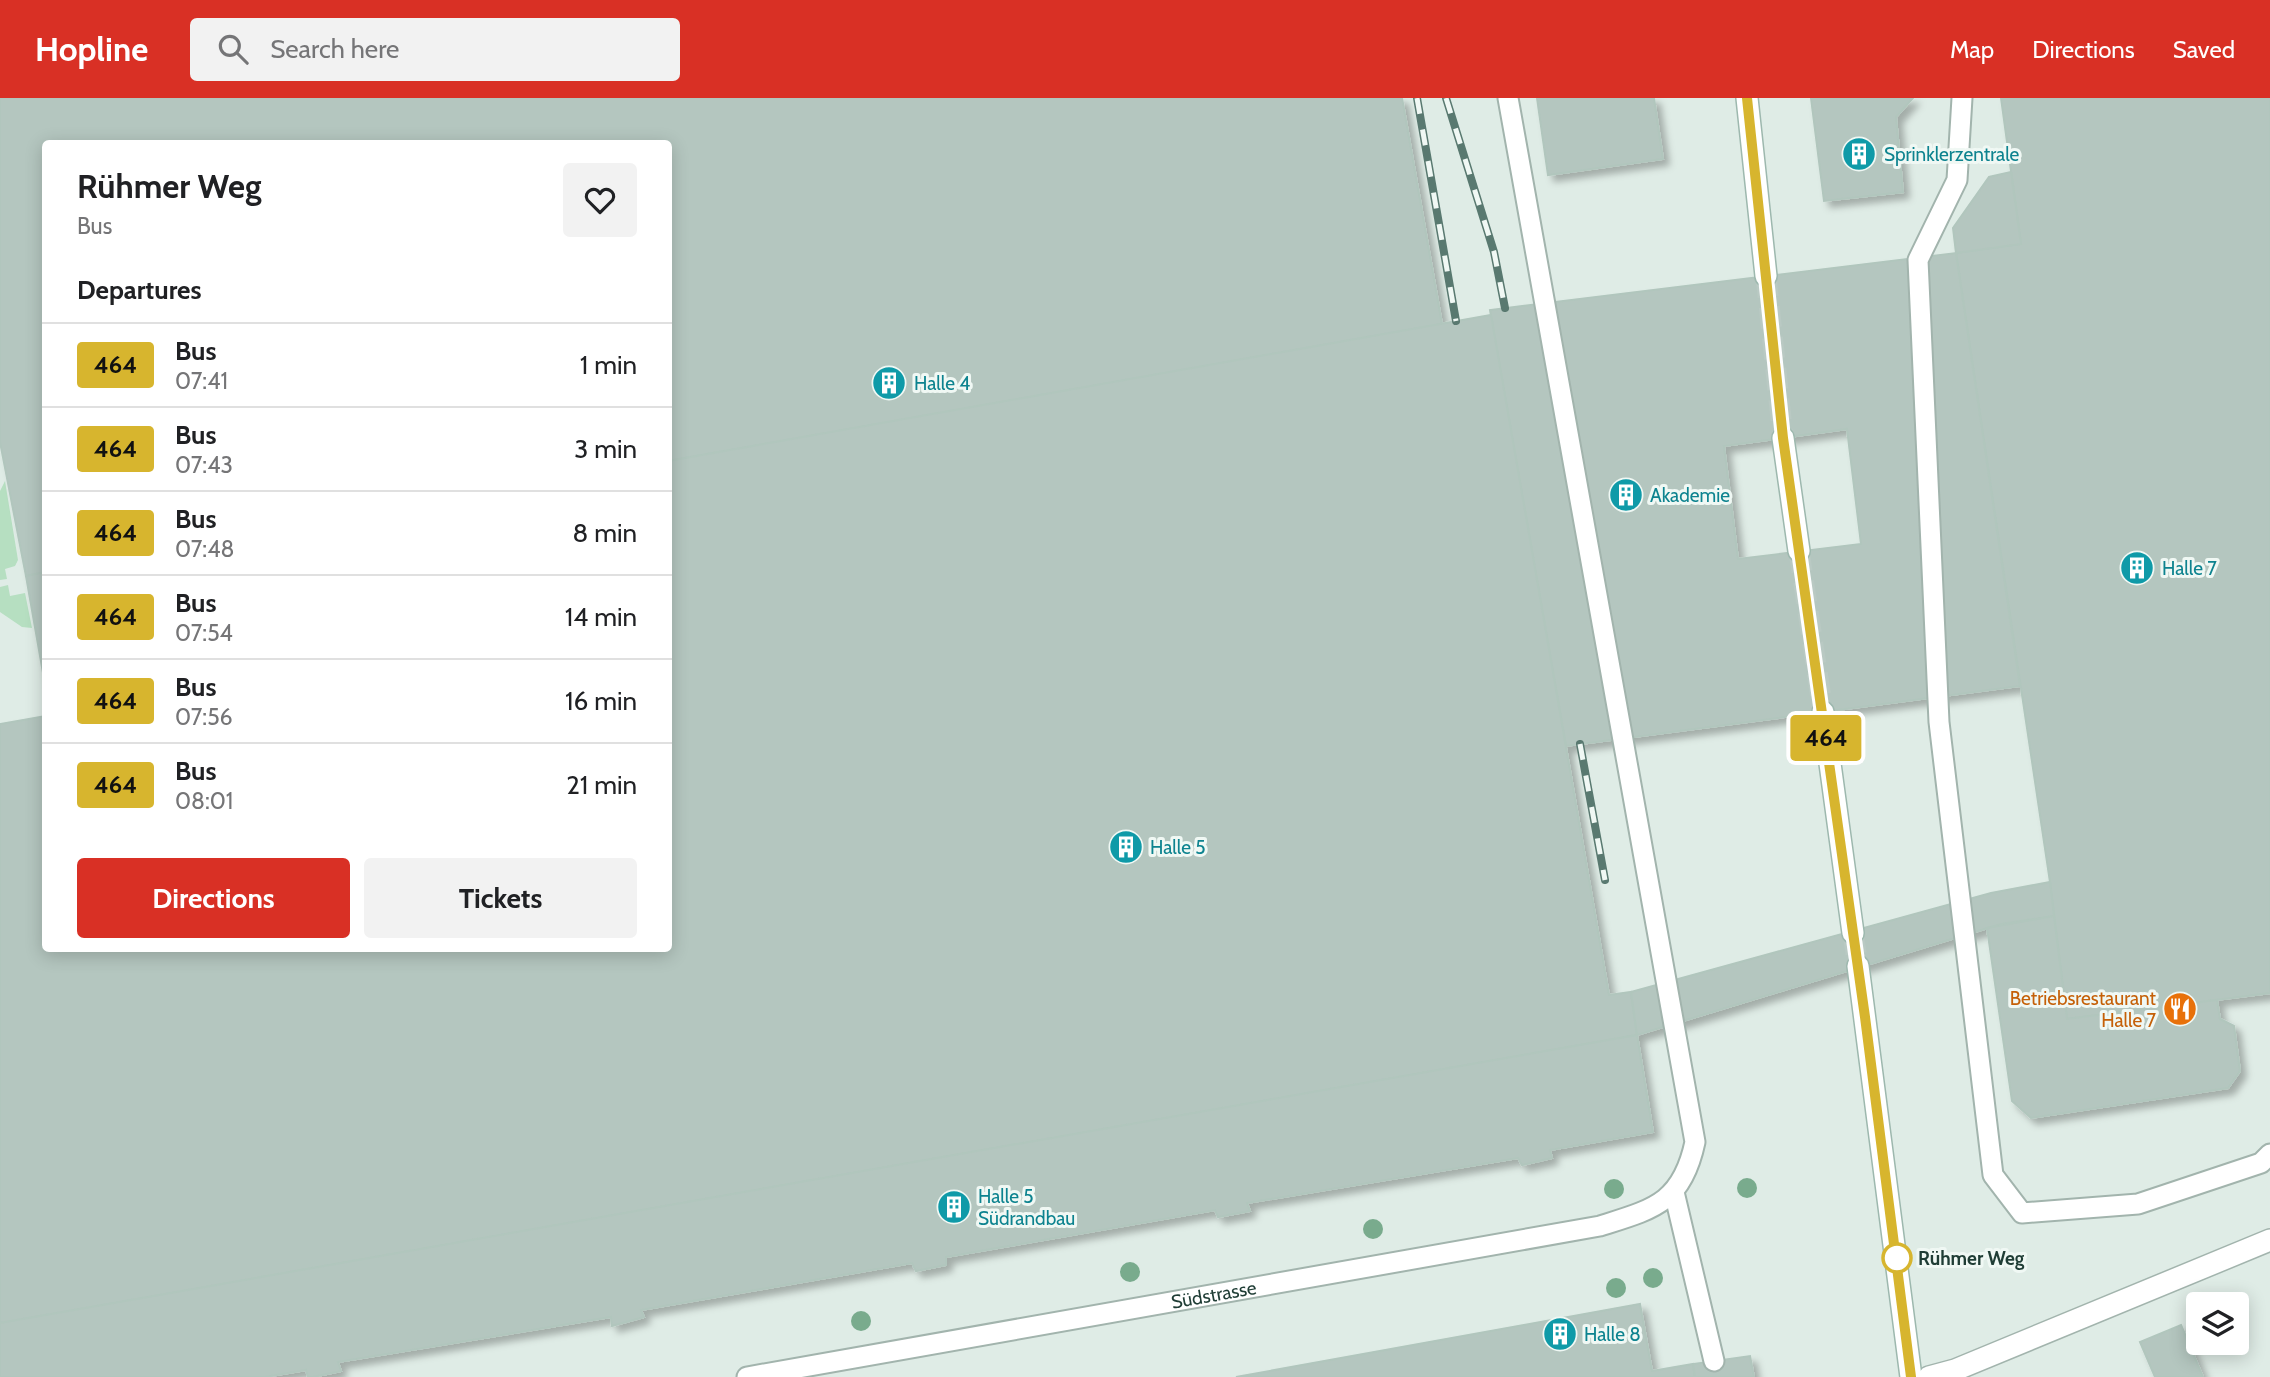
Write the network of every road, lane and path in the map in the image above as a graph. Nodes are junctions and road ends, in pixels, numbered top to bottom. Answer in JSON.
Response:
{"nodes":[{"id":1,"x":1508,"y":98,"type":"edge"},
{"id":2,"x":1747,"y":98,"type":"edge"},
{"id":3,"x":1962,"y":98,"type":"edge"},
{"id":4,"x":1766,"y":276,"type":"tunnel mouth"},
{"id":5,"x":1783,"y":438,"type":"tunnel mouth"},
{"id":6,"x":1799,"y":551,"type":"tunnel mouth"},
{"id":7,"x":1823,"y":712,"type":"tunnel mouth"},
{"id":8,"x":1853,"y":933,"type":"tunnel mouth"},
{"id":9,"x":1858,"y":966,"type":"tunnel mouth"},
{"id":10,"x":2270,"y":1154,"type":"edge"},
{"id":11,"x":1674,"y":1192,"type":"junction"},
{"id":12,"x":2270,"y":1240,"type":"edge"},
{"id":13,"x":1714,"y":1361,"type":"dead end"},
{"id":14,"x":747,"y":1377,"type":"edge"},
{"id":15,"x":1911,"y":1377,"type":"edge"},
{"id":16,"x":1928,"y":1377,"type":"edge"}],
"edges":[{"from":1,"to":11,"type":"lane"},
{"from":2,"to":4,"type":"street"},
{"from":3,"to":10,"type":"lane"},
{"from":5,"to":6,"type":"street"},
{"from":7,"to":8,"type":"street"},
{"from":9,"to":15,"type":"street"},
{"from":11,"to":13,"type":"lane"},
{"from":11,"to":14,"type":"lane","name":"Südstrasse"},
{"from":12,"to":16,"type":"street"}]}
